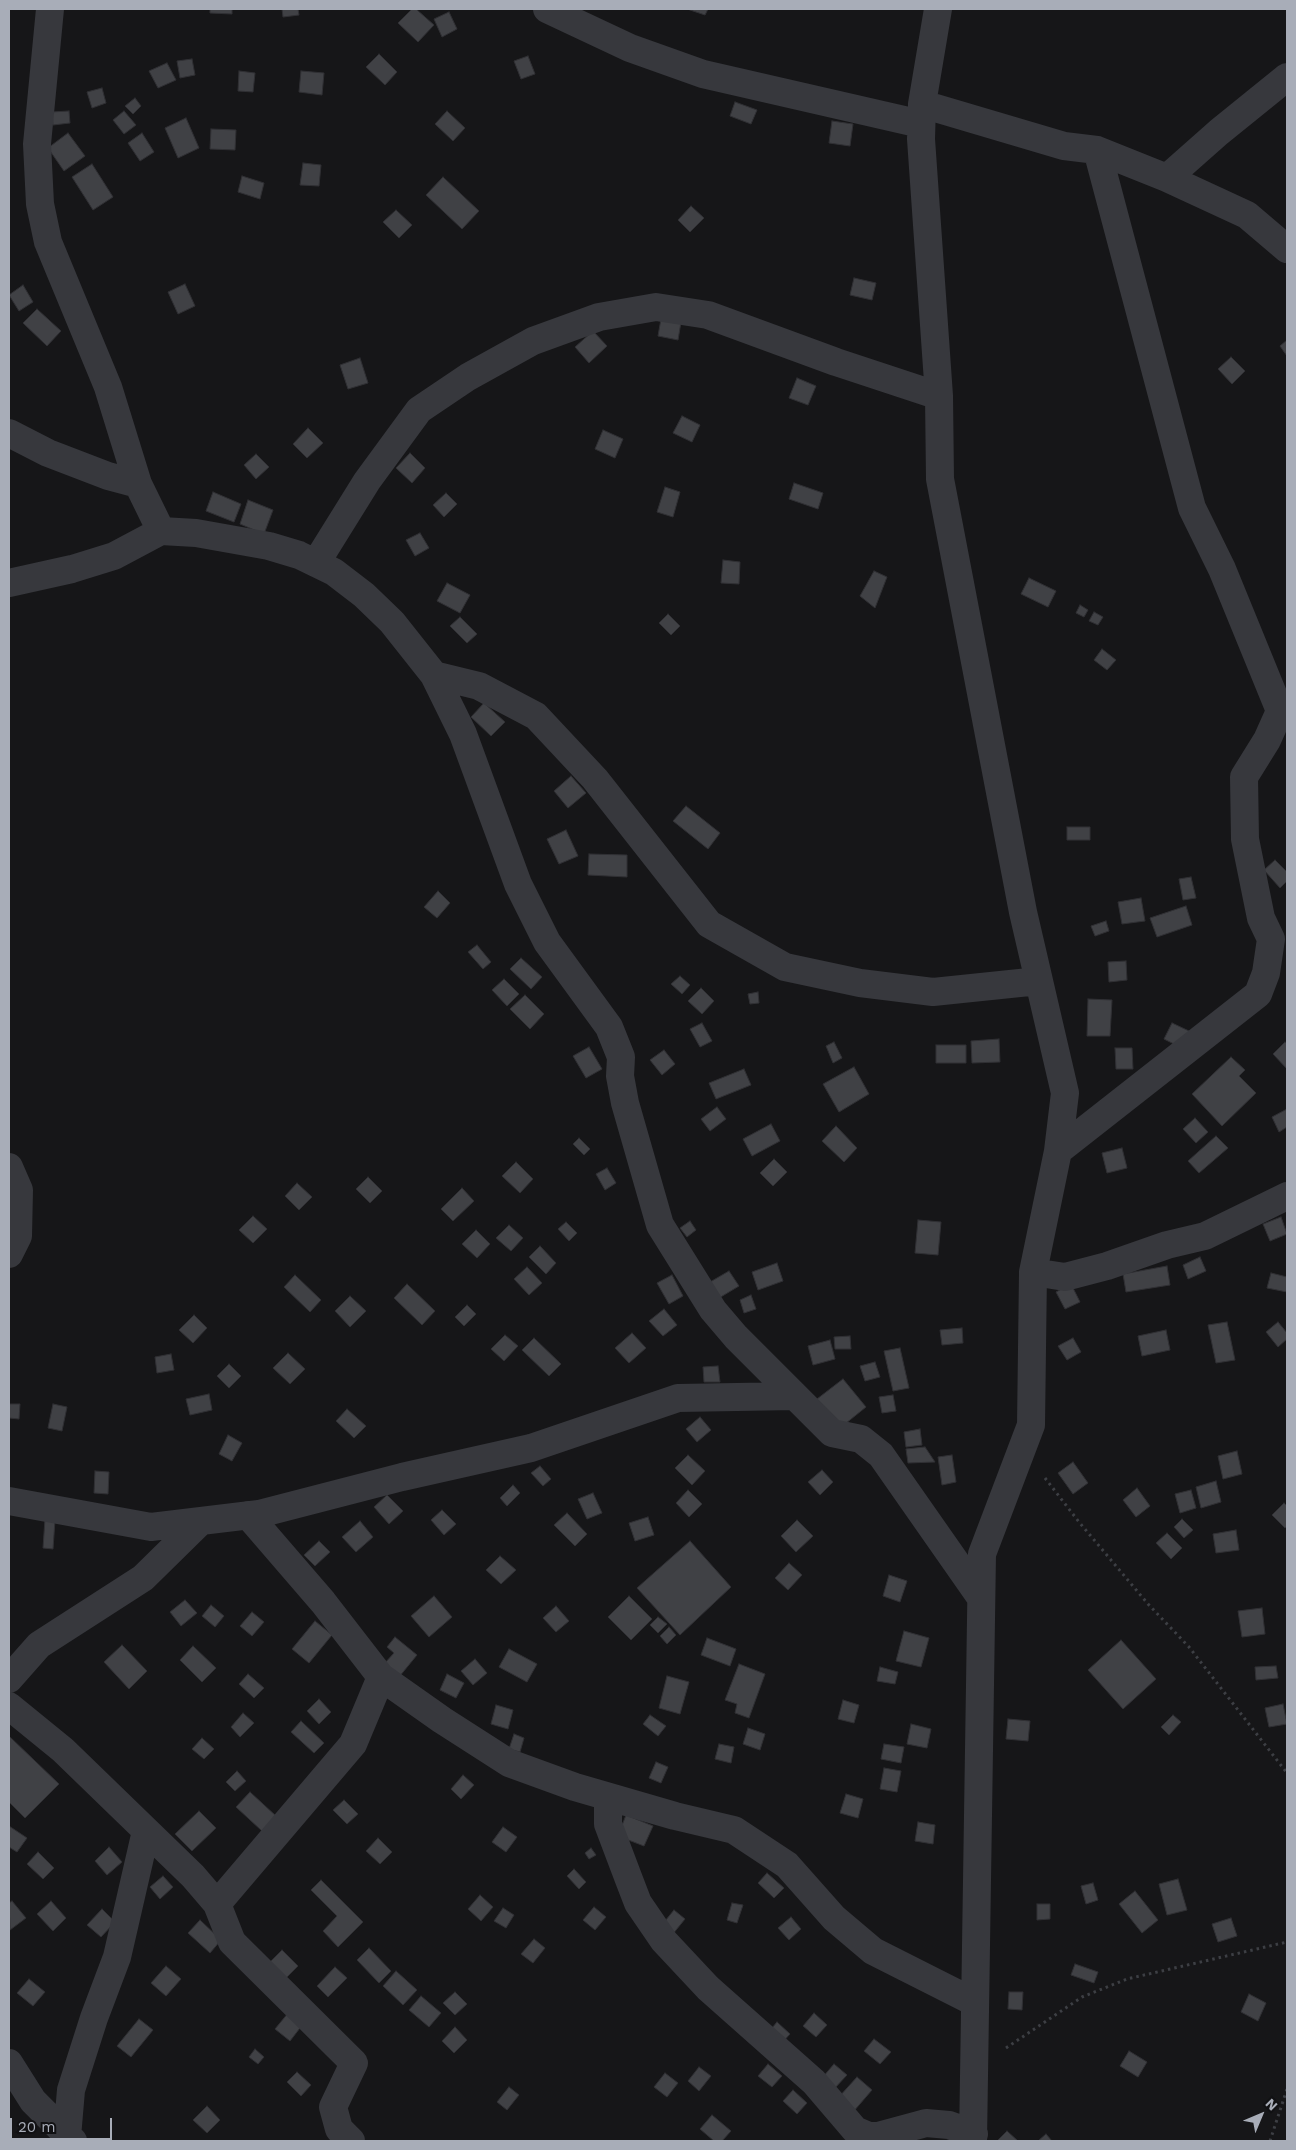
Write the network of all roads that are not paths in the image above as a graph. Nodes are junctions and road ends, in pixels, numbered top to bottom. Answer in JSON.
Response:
{"nodes":[{"id":1,"x":50,"y":9,"type":"edge"},
{"id":2,"x":547,"y":9,"type":"edge"},
{"id":3,"x":938,"y":9,"type":"edge"},
{"id":4,"x":1287,"y":77,"type":"edge"},
{"id":5,"x":922,"y":114,"type":"junction"},
{"id":6,"x":1097,"y":150,"type":"junction"},
{"id":7,"x":1166,"y":178,"type":"junction"},
{"id":8,"x":1287,"y":249,"type":"edge"},
{"id":9,"x":939,"y":396,"type":"junction"},
{"id":10,"x":9,"y":433,"type":"edge"},
{"id":11,"x":138,"y":484,"type":"junction"},
{"id":12,"x":162,"y":531,"type":"junction"},
{"id":13,"x":316,"y":564,"type":"junction"},
{"id":14,"x":9,"y":583,"type":"edge"},
{"id":15,"x":434,"y":675,"type":"junction"},
{"id":16,"x":1039,"y":981,"type":"junction"},
{"id":17,"x":1058,"y":1151,"type":"junction"},
{"id":18,"x":9,"y":1167,"type":"edge"},
{"id":19,"x":1287,"y":1196,"type":"edge"},
{"id":20,"x":9,"y":1254,"type":"edge"},
{"id":21,"x":1033,"y":1272,"type":"junction"},
{"id":22,"x":795,"y":1396,"type":"junction"},
{"id":23,"x":9,"y":1501,"type":"edge"},
{"id":24,"x":248,"y":1515,"type":"junction"},
{"id":25,"x":200,"y":1522,"type":"junction"},
{"id":26,"x":981,"y":1598,"type":"junction"},
{"id":27,"x":381,"y":1677,"type":"junction"},
{"id":28,"x":9,"y":1679,"type":"edge"},
{"id":29,"x":9,"y":1706,"type":"edge"},
{"id":30,"x":608,"y":1796,"type":"junction"},
{"id":31,"x":146,"y":1831,"type":"junction"},
{"id":32,"x":217,"y":1904,"type":"junction"},
{"id":33,"x":974,"y":2002,"type":"junction"},
{"id":34,"x":9,"y":2063,"type":"edge"},
{"id":35,"x":974,"y":2138,"type":"edge"},
{"id":36,"x":70,"y":2139,"type":"edge"},
{"id":37,"x":351,"y":2141,"type":"edge"}],
"edges":[{"from":1,"to":11,"type":"street"},
{"from":2,"to":5,"type":"street"},
{"from":3,"to":5,"type":"street"},
{"from":4,"to":7,"type":"street"},
{"from":5,"to":6,"type":"street"},
{"from":5,"to":9,"type":"street"},
{"from":6,"to":7,"type":"street"},
{"from":6,"to":17,"type":"street"},
{"from":7,"to":8,"type":"street"},
{"from":9,"to":13,"type":"street"},
{"from":9,"to":16,"type":"street"},
{"from":10,"to":11,"type":"street"},
{"from":11,"to":12,"type":"street"},
{"from":12,"to":13,"type":"street"},
{"from":12,"to":14,"type":"street"},
{"from":13,"to":15,"type":"street"},
{"from":15,"to":16,"type":"street"},
{"from":15,"to":22,"type":"street"},
{"from":16,"to":17,"type":"street"},
{"from":17,"to":21,"type":"street"},
{"from":18,"to":20,"type":"street"},
{"from":19,"to":21,"type":"street"},
{"from":21,"to":26,"type":"street"},
{"from":22,"to":24,"type":"street"},
{"from":22,"to":26,"type":"street"},
{"from":23,"to":25,"type":"street"},
{"from":24,"to":25,"type":"street"},
{"from":24,"to":27,"type":"street"},
{"from":25,"to":28,"type":"street"},
{"from":26,"to":33,"type":"street"},
{"from":27,"to":30,"type":"street"},
{"from":27,"to":32,"type":"street"},
{"from":29,"to":31,"type":"street"},
{"from":30,"to":33,"type":"street"},
{"from":30,"to":35,"type":"street"},
{"from":31,"to":32,"type":"street"},
{"from":31,"to":36,"type":"street"},
{"from":32,"to":37,"type":"street"},
{"from":33,"to":35,"type":"street"},
{"from":34,"to":36,"type":"street"}]}
